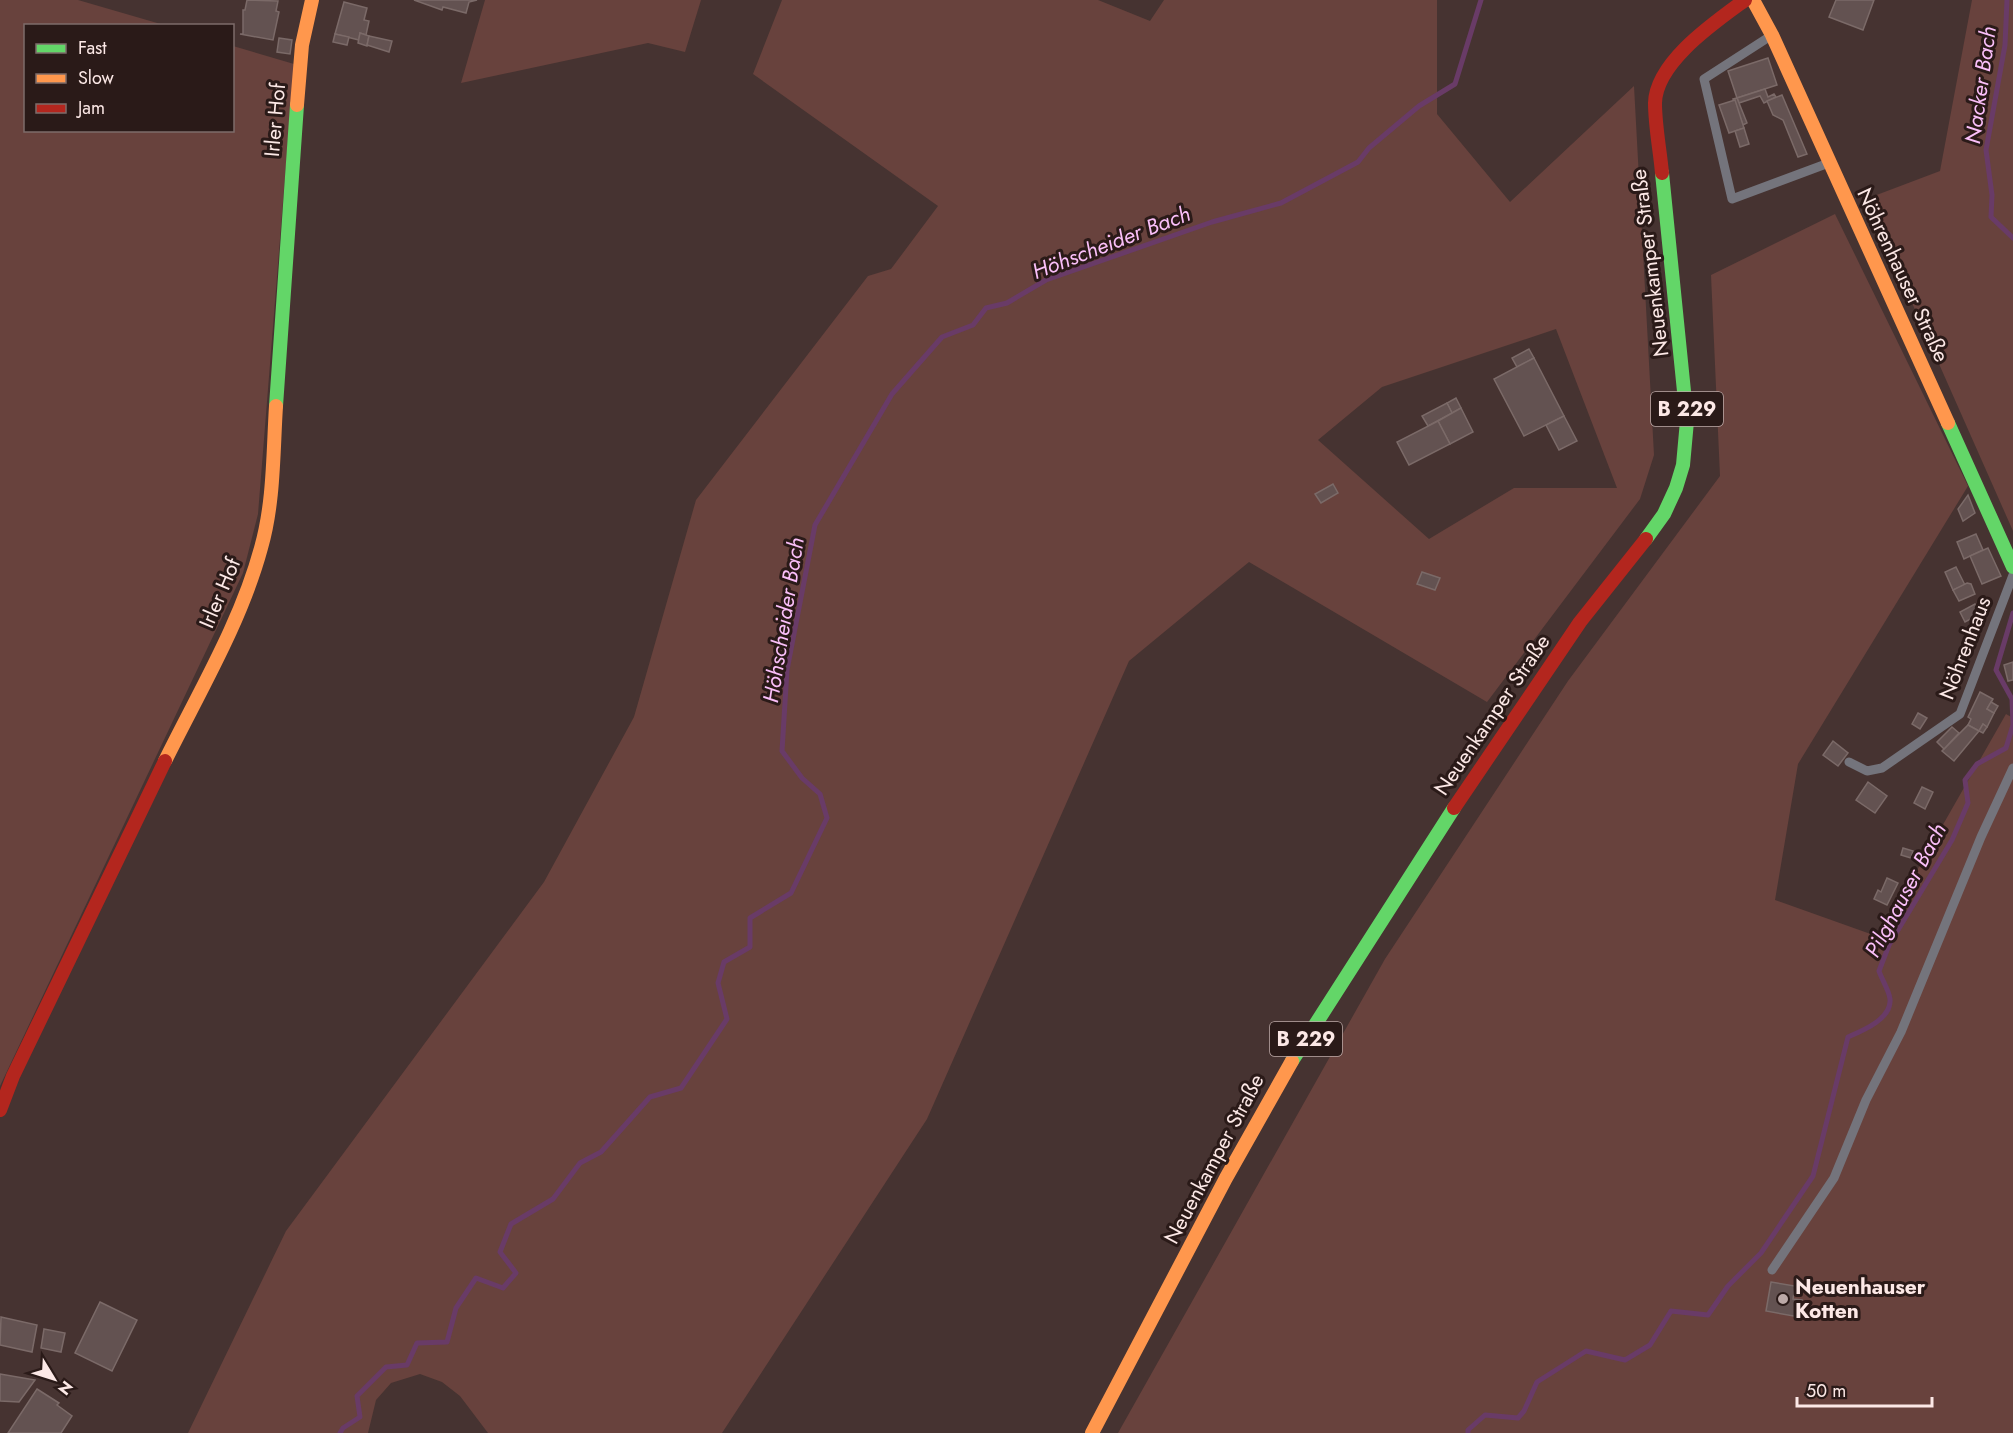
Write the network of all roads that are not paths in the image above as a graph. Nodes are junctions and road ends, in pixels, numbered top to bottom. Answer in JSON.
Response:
{"nodes":[{"id":1,"x":312,"y":0,"type":"edge"},
{"id":2,"x":1745,"y":0,"type":"edge"},
{"id":3,"x":1753,"y":0,"type":"edge"},
{"id":4,"x":1772,"y":35,"type":"junction"},
{"id":5,"x":1829,"y":164,"type":"junction"},
{"id":6,"x":2013,"y":567,"type":"edge"},
{"id":7,"x":2013,"y":575,"type":"edge"},
{"id":8,"x":1849,"y":762,"type":"dead end"},
{"id":9,"x":2013,"y":768,"type":"edge"},
{"id":10,"x":0,"y":1110,"type":"edge"},
{"id":11,"x":1772,"y":1270,"type":"dead end"},
{"id":12,"x":1092,"y":1433,"type":"edge"}],
"edges":[{"from":1,"to":10,"type":"street","name":"Irler Hof"},
{"from":2,"to":12,"type":"street","name":"Neuenkamper Straße","number":"B 229"},
{"from":3,"to":4,"type":"street","name":"Nöhrenhauser Straße"},
{"from":4,"to":5,"type":"street","name":"Nöhrenhauser Straße"},
{"from":4,"to":5,"type":"lane"},
{"from":5,"to":6,"type":"street","name":"Nöhrenhauser Straße"},
{"from":7,"to":8,"type":"lane","name":"Nöhrenhaus"},
{"from":9,"to":11,"type":"lane"}]}
